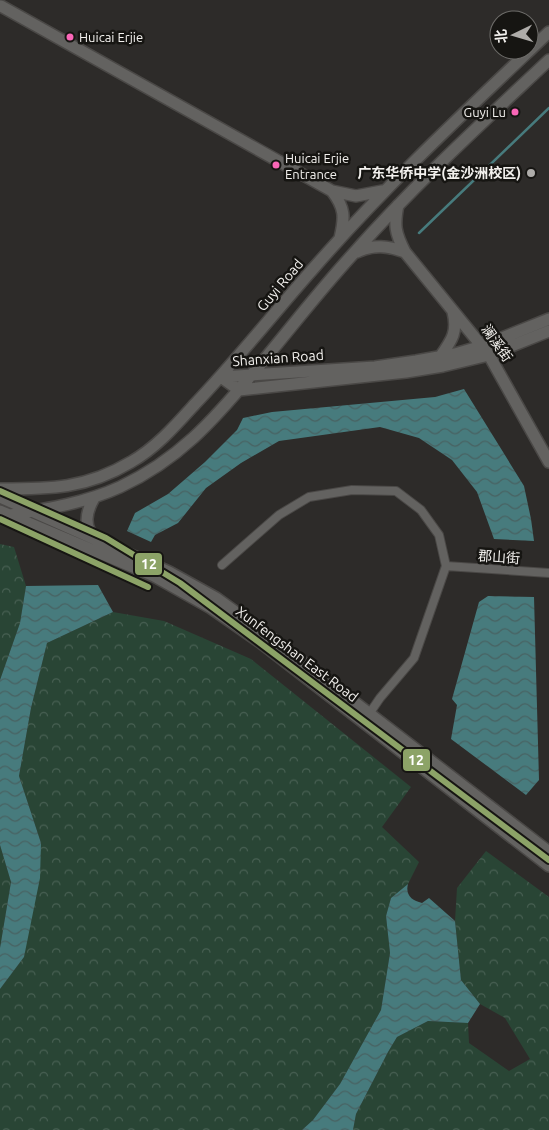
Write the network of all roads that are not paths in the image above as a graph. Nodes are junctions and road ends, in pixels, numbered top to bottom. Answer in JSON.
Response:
{"nodes":[{"id":1,"x":2,"y":4,"type":"edge"},
{"id":2,"x":549,"y":32,"type":"edge"},
{"id":3,"x":549,"y":60,"type":"edge"},
{"id":4,"x":384,"y":190,"type":"junction"},
{"id":5,"x":332,"y":191,"type":"junction"},
{"id":6,"x":398,"y":205,"type":"junction"},
{"id":7,"x":340,"y":238,"type":"junction"},
{"id":8,"x":406,"y":252,"type":"junction"},
{"id":9,"x":352,"y":254,"type":"junction"},
{"id":10,"x":452,"y":310,"type":"junction"},
{"id":11,"x":549,"y":319,"type":"edge"},
{"id":12,"x":549,"y":331,"type":"edge"},
{"id":13,"x":273,"y":350,"type":"junction"},
{"id":14,"x":486,"y":350,"type":"junction"},
{"id":15,"x":440,"y":357,"type":"junction"},
{"id":16,"x":285,"y":374,"type":"junction"},
{"id":17,"x":251,"y":376,"type":"junction"},
{"id":18,"x":221,"y":377,"type":"junction"},
{"id":19,"x":239,"y":390,"type":"junction"},
{"id":20,"x":549,"y":462,"type":"edge"},
{"id":21,"x":74,"y":486,"type":"junction"},
{"id":22,"x":0,"y":488,"type":"edge"},
{"id":23,"x":55,"y":489,"type":"junction"},
{"id":24,"x":0,"y":497,"type":"edge"},
{"id":25,"x":94,"y":498,"type":"junction"},
{"id":26,"x":79,"y":502,"type":"junction"},
{"id":27,"x":34,"y":511,"type":"junction"},
{"id":28,"x":5,"y":513,"type":"edge"},
{"id":29,"x":32,"y":524,"type":"junction"},
{"id":30,"x":95,"y":539,"type":"junction"},
{"id":31,"x":222,"y":565,"type":"dead end"},
{"id":32,"x":446,"y":566,"type":"junction"},
{"id":33,"x":549,"y":573,"type":"edge"},
{"id":34,"x":366,"y":718,"type":"junction"},
{"id":35,"x":544,"y":848,"type":"edge"},
{"id":36,"x":549,"y":866,"type":"edge"}],
"edges":[{"from":1,"to":5,"type":"street"},
{"from":2,"to":4,"type":"street","name":"Guyi Road"},
{"from":3,"to":6,"type":"street"},
{"from":4,"to":5,"type":"street"},
{"from":4,"to":7,"type":"street","name":"Guyi Road"},
{"from":5,"to":7,"type":"street"},
{"from":6,"to":8,"type":"street","name":"澜溪街"},
{"from":6,"to":9,"type":"street"},
{"from":7,"to":18,"type":"street","name":"Guyi Road"},
{"from":8,"to":9,"type":"street"},
{"from":8,"to":10,"type":"street","name":"澜溪街"},
{"from":9,"to":13,"type":"street"},
{"from":10,"to":14,"type":"street","name":"澜溪街"},
{"from":10,"to":15,"type":"street"},
{"from":11,"to":14,"type":"street","name":"Shanxian Road"},
{"from":12,"to":14,"type":"street","name":"Shanxian Road"},
{"from":13,"to":16,"type":"street"},
{"from":13,"to":17,"type":"street"},
{"from":14,"to":15,"type":"street","name":"Shanxian Road"},
{"from":14,"to":19,"type":"street","name":"Shanxian Road"},
{"from":14,"to":20,"type":"street","name":"澜溪街"},
{"from":15,"to":16,"type":"street","name":"Shanxian Road"},
{"from":16,"to":17,"type":"street","name":"Shanxian Road"},
{"from":17,"to":18,"type":"street","name":"Shanxian Road"},
{"from":17,"to":19,"type":"street"},
{"from":18,"to":19,"type":"street","name":"Shanxian Road"},
{"from":18,"to":21,"type":"street","name":"Guyi Road"},
{"from":19,"to":25,"type":"street"},
{"from":21,"to":23,"type":"street","name":"Guyi Road"},
{"from":21,"to":26,"type":"street"},
{"from":22,"to":23,"type":"street","name":"Guyi Road"},
{"from":23,"to":27,"type":"street"},
{"from":24,"to":27,"type":"street","name":"Xunfengshan East Road"},
{"from":25,"to":26,"type":"street"},
{"from":25,"to":30,"type":"street"},
{"from":26,"to":27,"type":"street"},
{"from":27,"to":28,"type":"street"},
{"from":27,"to":29,"type":"street"},
{"from":27,"to":30,"type":"street","name":"Xunfengshan East Road"},
{"from":28,"to":29,"type":"street","name":"Xunfengshan East Road"},
{"from":29,"to":34,"type":"street","name":"Xunfengshan East Road"},
{"from":30,"to":34,"type":"street","name":"Xunfengshan East Road"},
{"from":31,"to":32,"type":"street"},
{"from":32,"to":33,"type":"street","name":"郡山街"},
{"from":32,"to":34,"type":"street"},
{"from":34,"to":35,"type":"street","name":"Xunfengshan East Road"},
{"from":35,"to":36,"type":"street","name":"Xunfengshan East Road"}]}
